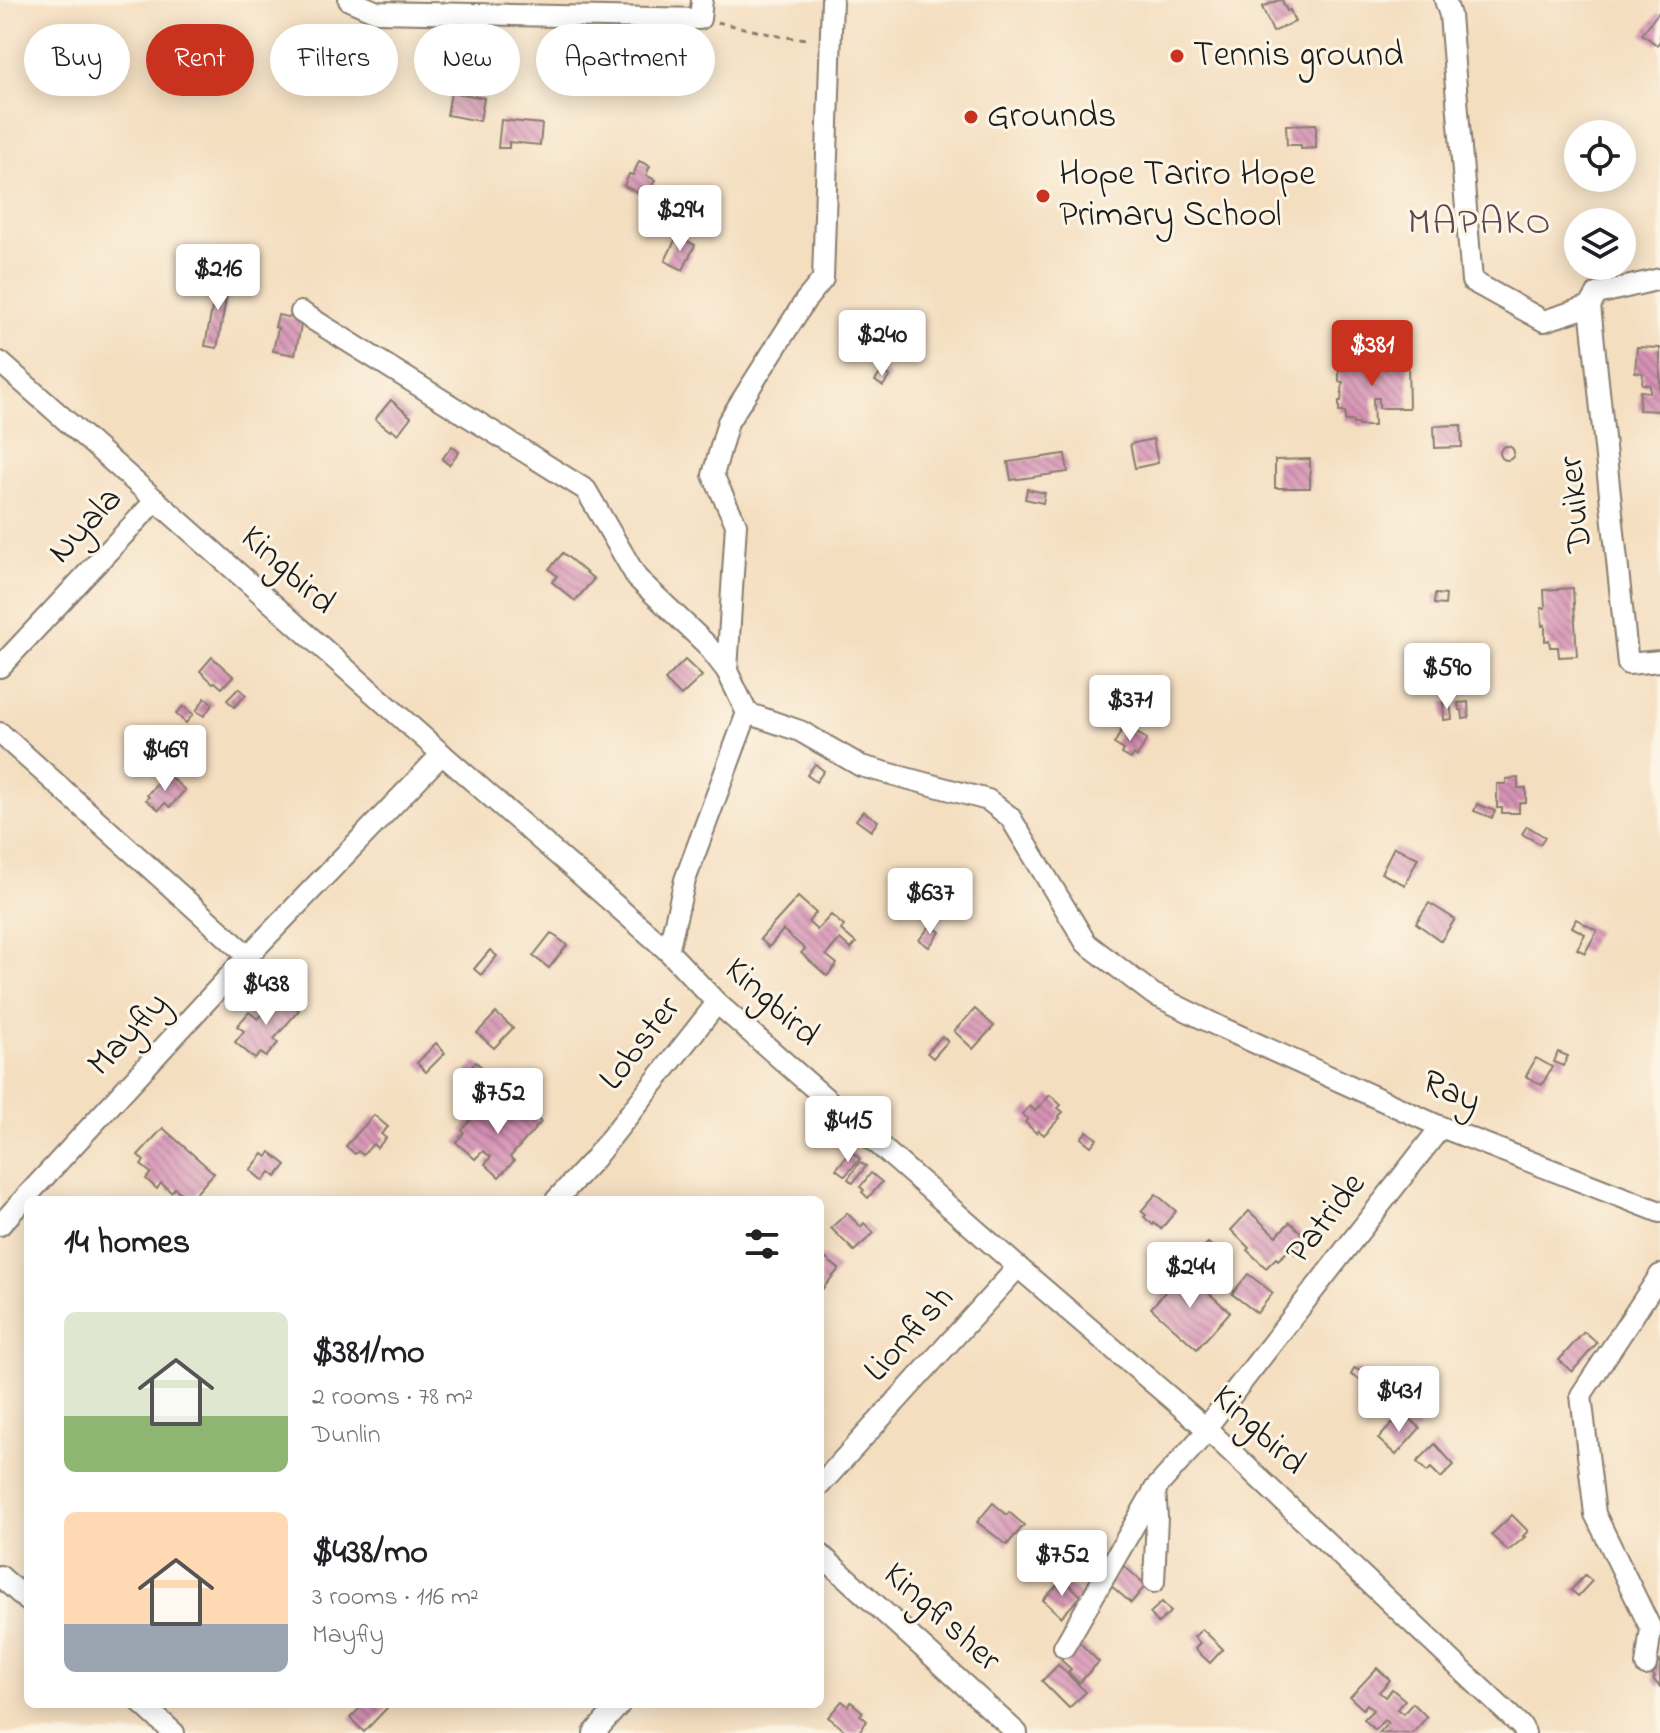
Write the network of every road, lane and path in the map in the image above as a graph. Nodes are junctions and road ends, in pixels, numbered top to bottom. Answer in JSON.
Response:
{"nodes":[{"id":1,"x":349,"y":0,"type":"edge"},
{"id":2,"x":832,"y":0,"type":"edge"},
{"id":3,"x":1445,"y":0,"type":"edge"},
{"id":4,"x":701,"y":9,"type":"edge"},
{"id":5,"x":831,"y":40,"type":"junction"},
{"id":6,"x":1660,"y":279,"type":"edge"},
{"id":7,"x":1590,"y":306,"type":"junction"},
{"id":8,"x":301,"y":312,"type":"dead end"},
{"id":9,"x":0,"y":362,"type":"edge"},
{"id":10,"x":156,"y":500,"type":"junction"},
{"id":11,"x":1660,"y":661,"type":"edge"},
{"id":12,"x":0,"y":667,"type":"edge"},
{"id":13,"x":727,"y":671,"type":"junction"},
{"id":14,"x":747,"y":713,"type":"junction"},
{"id":15,"x":0,"y":733,"type":"edge"},
{"id":16,"x":442,"y":754,"type":"junction"},
{"id":17,"x":668,"y":951,"type":"junction"},
{"id":18,"x":248,"y":956,"type":"junction"},
{"id":19,"x":717,"y":1003,"type":"junction"},
{"id":20,"x":1441,"y":1127,"type":"junction"},
{"id":21,"x":27,"y":1196,"type":"edge"},
{"id":22,"x":560,"y":1196,"type":"edge"},
{"id":23,"x":24,"y":1199,"type":"edge"},
{"id":24,"x":1660,"y":1212,"type":"edge"},
{"id":25,"x":0,"y":1225,"type":"edge"},
{"id":26,"x":1018,"y":1267,"type":"junction"},
{"id":27,"x":1660,"y":1275,"type":"edge"},
{"id":28,"x":1207,"y":1429,"type":"junction"},
{"id":29,"x":824,"y":1481,"type":"edge"},
{"id":30,"x":1155,"y":1489,"type":"junction"},
{"id":31,"x":824,"y":1558,"type":"edge"},
{"id":32,"x":0,"y":1576,"type":"edge"},
{"id":33,"x":1154,"y":1582,"type":"dead end"},
{"id":34,"x":24,"y":1597,"type":"edge"},
{"id":35,"x":1064,"y":1647,"type":"dead end"},
{"id":36,"x":1646,"y":1665,"type":"dead end"},
{"id":37,"x":146,"y":1708,"type":"edge"},
{"id":38,"x":616,"y":1708,"type":"edge"},
{"id":39,"x":174,"y":1733,"type":"edge"},
{"id":40,"x":594,"y":1733,"type":"edge"},
{"id":41,"x":1017,"y":1733,"type":"edge"},
{"id":42,"x":1525,"y":1733,"type":"edge"}],
"edges":[{"from":1,"to":4,"type":"street"},
{"from":2,"to":5,"type":"street"},
{"from":3,"to":7,"type":"street"},
{"from":4,"to":5,"type":"path"},
{"from":5,"to":13,"type":"street"},
{"from":6,"to":7,"type":"street"},
{"from":7,"to":11,"type":"street","name":"Duiker"},
{"from":8,"to":13,"type":"street"},
{"from":9,"to":10,"type":"street","name":"Kingbird"},
{"from":10,"to":12,"type":"street","name":"Nyala"},
{"from":10,"to":16,"type":"street","name":"Kingbird"},
{"from":13,"to":14,"type":"street"},
{"from":14,"to":17,"type":"street"},
{"from":14,"to":20,"type":"street","name":"Ray"},
{"from":15,"to":18,"type":"street"},
{"from":16,"to":17,"type":"street","name":"Kingbird"},
{"from":16,"to":18,"type":"street","name":"Mayfly"},
{"from":17,"to":19,"type":"street","name":"Kingbird"},
{"from":18,"to":21,"type":"street","name":"Mayfly"},
{"from":19,"to":22,"type":"street","name":"Lobster"},
{"from":19,"to":26,"type":"street","name":"Kingbird"},
{"from":20,"to":24,"type":"street","name":"Ray"},
{"from":20,"to":28,"type":"street","name":"Patride"},
{"from":23,"to":25,"type":"street","name":"Mayfly"},
{"from":26,"to":28,"type":"street","name":"Kingbird"},
{"from":26,"to":29,"type":"street","name":"Lionfish"},
{"from":27,"to":36,"type":"street"},
{"from":28,"to":30,"type":"street","name":"Patride"},
{"from":28,"to":42,"type":"street","name":"Kingbird"},
{"from":30,"to":33,"type":"street"},
{"from":30,"to":35,"type":"street","name":"Patride"},
{"from":31,"to":41,"type":"street","name":"Kingfisher"},
{"from":32,"to":34,"type":"street"},
{"from":37,"to":39,"type":"street"},
{"from":38,"to":40,"type":"street"}]}
